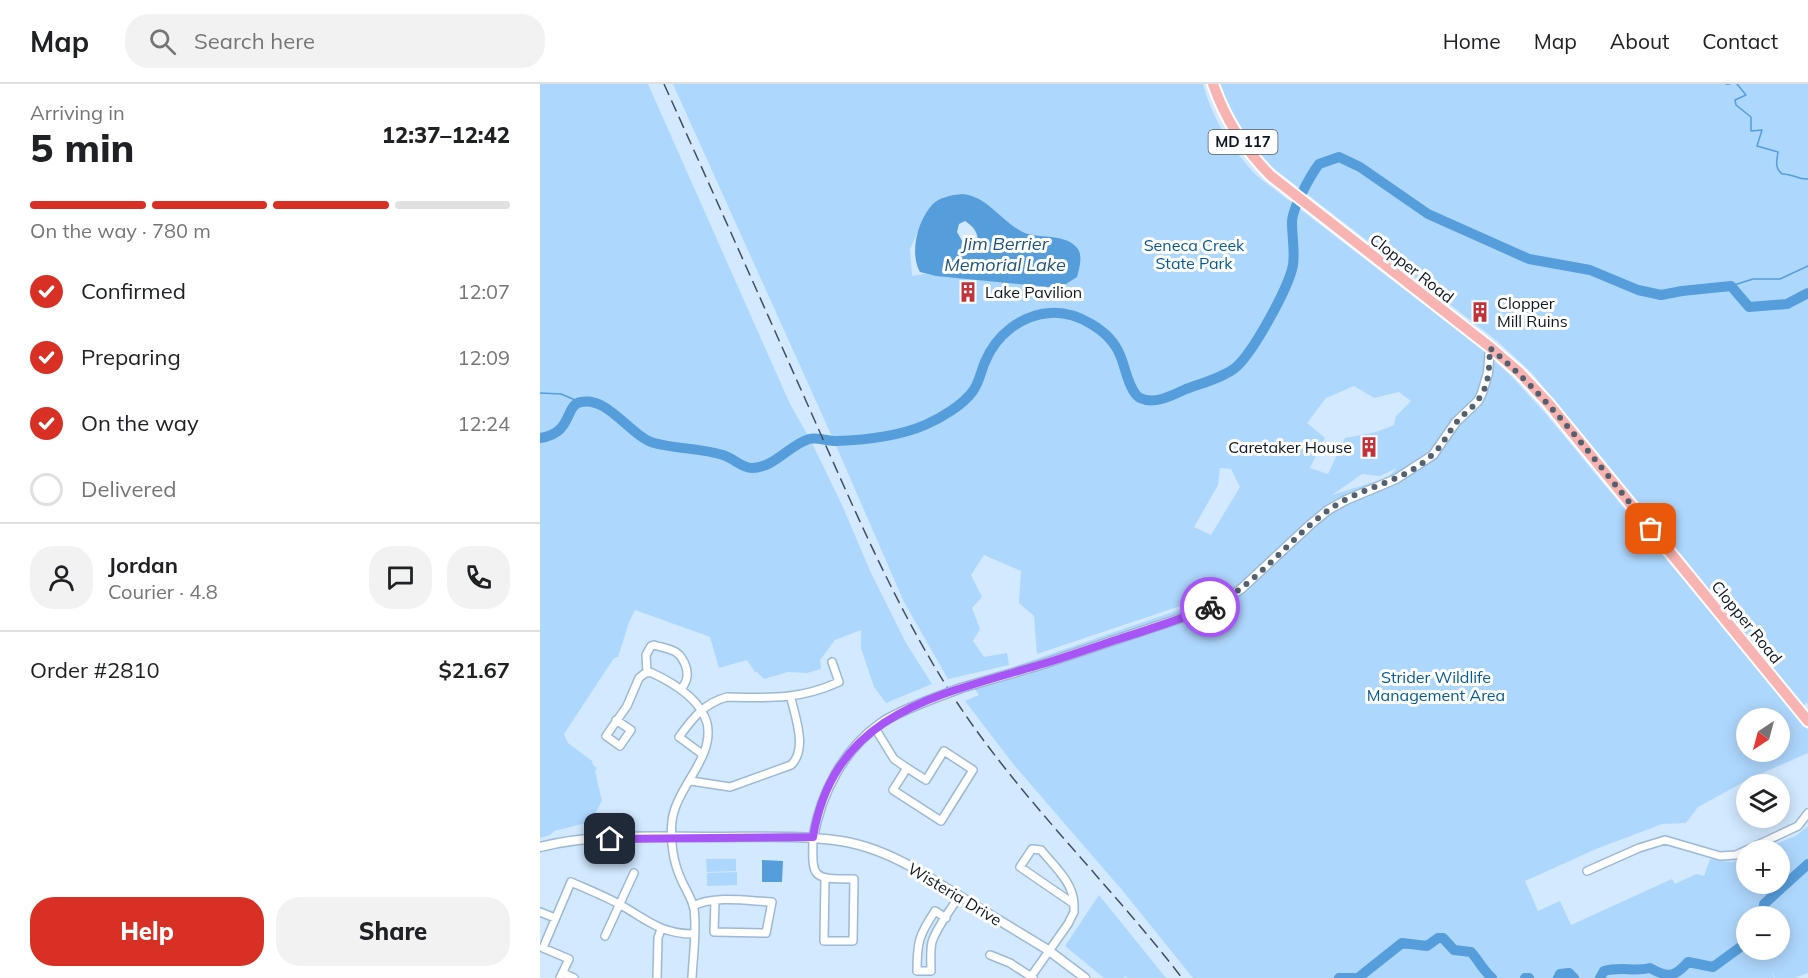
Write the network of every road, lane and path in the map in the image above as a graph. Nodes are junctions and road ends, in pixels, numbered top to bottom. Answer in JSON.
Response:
{"nodes":[{"id":1,"x":1213,"y":84,"type":"edge"},
{"id":2,"x":1490,"y":348,"type":"junction"},
{"id":3,"x":832,"y":662,"type":"dead end"},
{"id":4,"x":647,"y":673,"type":"junction"},
{"id":5,"x":681,"y":690,"type":"junction"},
{"id":6,"x":791,"y":698,"type":"junction"},
{"id":7,"x":702,"y":710,"type":"junction"},
{"id":8,"x":616,"y":720,"type":"dead end"},
{"id":9,"x":1808,"y":721,"type":"edge"},
{"id":10,"x":875,"y":728,"type":"junction"},
{"id":11,"x":702,"y":754,"type":"junction"},
{"id":12,"x":907,"y":768,"type":"junction"},
{"id":13,"x":691,"y":781,"type":"junction"},
{"id":14,"x":1808,"y":813,"type":"edge"},
{"id":15,"x":672,"y":837,"type":"junction"},
{"id":16,"x":813,"y":837,"type":"junction"},
{"id":17,"x":540,"y":847,"type":"edge"},
{"id":18,"x":1587,"y":872,"type":"dead end"},
{"id":19,"x":634,"y":873,"type":"dead end"},
{"id":20,"x":825,"y":878,"type":"junction"},
{"id":21,"x":959,"y":896,"type":"junction"},
{"id":22,"x":715,"y":901,"type":"junction"},
{"id":23,"x":620,"y":904,"type":"junction"},
{"id":24,"x":1074,"y":904,"type":"junction"},
{"id":25,"x":693,"y":906,"type":"junction"},
{"id":26,"x":540,"y":912,"type":"edge"},
{"id":27,"x":555,"y":918,"type":"junction"},
{"id":28,"x":946,"y":918,"type":"junction"},
{"id":29,"x":661,"y":929,"type":"junction"},
{"id":30,"x":693,"y":934,"type":"junction"},
{"id":31,"x":605,"y":936,"type":"dead end"},
{"id":32,"x":1048,"y":950,"type":"junction"},
{"id":33,"x":990,"y":955,"type":"dead end"},
{"id":34,"x":562,"y":975,"type":"edge"},
{"id":35,"x":1032,"y":977,"type":"edge"},
{"id":36,"x":574,"y":978,"type":"edge"},
{"id":37,"x":657,"y":978,"type":"edge"},
{"id":38,"x":692,"y":978,"type":"edge"},
{"id":39,"x":1085,"y":978,"type":"edge"}],
"edges":[{"from":1,"to":2,"type":"main road","name":"Clopper Road","number":"MD 117"},
{"from":2,"to":9,"type":"main road","name":"Clopper Road","number":"MD 117"},
{"from":2,"to":10,"type":"street","bridge":true},
{"from":3,"to":6,"type":"street"},
{"from":4,"to":5,"type":"street"},
{"from":4,"to":5,"type":"street"},
{"from":4,"to":8,"type":"street"},
{"from":5,"to":7,"type":"street"},
{"from":6,"to":7,"type":"street"},
{"from":6,"to":13,"type":"street"},
{"from":7,"to":11,"type":"street"},
{"from":7,"to":11,"type":"street"},
{"from":10,"to":12,"type":"street"},
{"from":10,"to":16,"type":"street"},
{"from":11,"to":13,"type":"street"},
{"from":12,"to":12,"type":"street"},
{"from":13,"to":15,"type":"street"},
{"from":14,"to":18,"type":"street"},
{"from":15,"to":16,"type":"street","name":"Wisteria Drive"},
{"from":15,"to":17,"type":"street","name":"Wisteria Drive"},
{"from":15,"to":25,"type":"street"},
{"from":16,"to":20,"type":"street"},
{"from":16,"to":21,"type":"street","name":"Wisteria Drive"},
{"from":19,"to":23,"type":"street"},
{"from":20,"to":20,"type":"street"},
{"from":21,"to":28,"type":"street"},
{"from":21,"to":32,"type":"street","name":"Wisteria Drive"},
{"from":22,"to":22,"type":"street"},
{"from":22,"to":25,"type":"street"},
{"from":23,"to":27,"type":"street"},
{"from":23,"to":29,"type":"street"},
{"from":23,"to":31,"type":"street"},
{"from":24,"to":24,"type":"street"},
{"from":24,"to":32,"type":"street"},
{"from":25,"to":30,"type":"street"},
{"from":26,"to":27,"type":"street"},
{"from":27,"to":34,"type":"street"},
{"from":28,"to":28,"type":"street"},
{"from":29,"to":30,"type":"street"},
{"from":29,"to":37,"type":"street"},
{"from":30,"to":38,"type":"street"},
{"from":32,"to":35,"type":"street"},
{"from":32,"to":39,"type":"street","name":"Wisteria Drive"},
{"from":33,"to":35,"type":"street"},
{"from":34,"to":36,"type":"street"}]}
